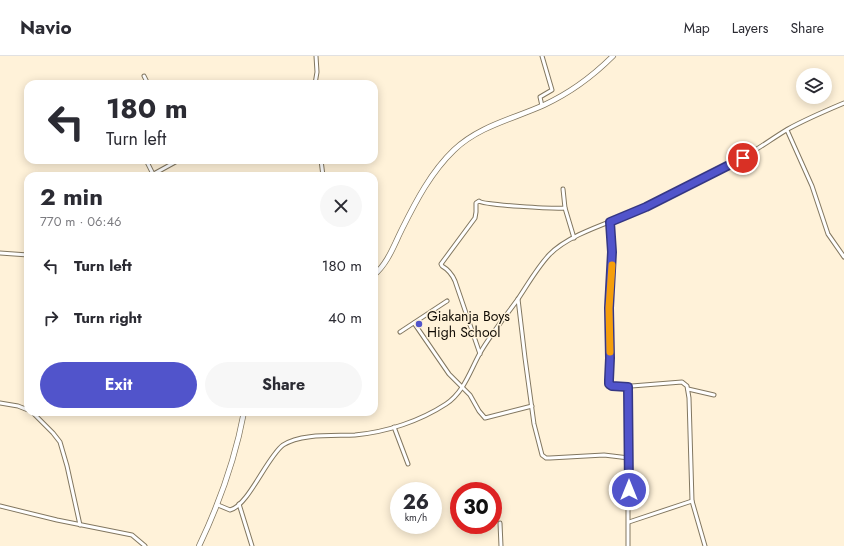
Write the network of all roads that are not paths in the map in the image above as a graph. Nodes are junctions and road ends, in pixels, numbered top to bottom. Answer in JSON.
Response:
{"nodes":[{"id":1,"x":316,"y":56,"type":"edge"},
{"id":2,"x":542,"y":56,"type":"edge"},
{"id":3,"x":612,"y":56,"type":"edge"},
{"id":4,"x":144,"y":76,"type":"dead end"},
{"id":5,"x":146,"y":80,"type":"edge"},
{"id":6,"x":316,"y":80,"type":"edge"},
{"id":7,"x":844,"y":103,"type":"edge"},
{"id":8,"x":542,"y":106,"type":"junction"},
{"id":9,"x":787,"y":130,"type":"junction"},
{"id":10,"x":171,"y":164,"type":"edge"},
{"id":11,"x":157,"y":172,"type":"edge"},
{"id":12,"x":563,"y":189,"type":"dead end"},
{"id":13,"x":565,"y":208,"type":"junction"},
{"id":14,"x":610,"y":222,"type":"junction"},
{"id":15,"x":574,"y":238,"type":"junction"},
{"id":16,"x":0,"y":253,"type":"edge"},
{"id":17,"x":24,"y":255,"type":"edge"},
{"id":18,"x":844,"y":257,"type":"edge"},
{"id":19,"x":378,"y":271,"type":"edge"},
{"id":20,"x":518,"y":299,"type":"junction"},
{"id":21,"x":447,"y":301,"type":"dead end"},
{"id":22,"x":414,"y":323,"type":"junction"},
{"id":23,"x":400,"y":332,"type":"dead end"},
{"id":24,"x":480,"y":354,"type":"junction"},
{"id":25,"x":628,"y":387,"type":"junction"},
{"id":26,"x":462,"y":388,"type":"junction"},
{"id":27,"x":688,"y":388,"type":"junction"},
{"id":28,"x":714,"y":395,"type":"dead end"},
{"id":29,"x":0,"y":403,"type":"edge"},
{"id":30,"x":532,"y":406,"type":"junction"},
{"id":31,"x":24,"y":408,"type":"edge"},
{"id":32,"x":36,"y":416,"type":"edge"},
{"id":33,"x":243,"y":416,"type":"edge"},
{"id":34,"x":394,"y":427,"type":"junction"},
{"id":35,"x":629,"y":458,"type":"junction"},
{"id":36,"x":408,"y":464,"type":"dead end"},
{"id":37,"x":692,"y":501,"type":"junction"},
{"id":38,"x":239,"y":504,"type":"junction"},
{"id":39,"x":218,"y":505,"type":"junction"},
{"id":40,"x":0,"y":506,"type":"edge"},
{"id":41,"x":629,"y":522,"type":"junction"},
{"id":42,"x":80,"y":525,"type":"junction"},
{"id":43,"x":500,"y":534,"type":"edge"},
{"id":44,"x":145,"y":546,"type":"edge"},
{"id":45,"x":199,"y":546,"type":"edge"},
{"id":46,"x":252,"y":546,"type":"edge"},
{"id":47,"x":501,"y":546,"type":"edge"},
{"id":48,"x":628,"y":546,"type":"edge"},
{"id":49,"x":705,"y":546,"type":"edge"}],
"edges":[{"from":1,"to":6,"type":"street"},
{"from":2,"to":8,"type":"street"},
{"from":3,"to":8,"type":"main road"},
{"from":4,"to":5,"type":"street"},
{"from":7,"to":9,"type":"street"},
{"from":8,"to":19,"type":"main road"},
{"from":9,"to":14,"type":"street"},
{"from":9,"to":18,"type":"street"},
{"from":10,"to":11,"type":"street"},
{"from":12,"to":13,"type":"street"},
{"from":13,"to":15,"type":"street"},
{"from":13,"to":24,"type":"street"},
{"from":14,"to":15,"type":"street"},
{"from":14,"to":25,"type":"street"},
{"from":15,"to":20,"type":"street"},
{"from":16,"to":17,"type":"street"},
{"from":20,"to":24,"type":"street"},
{"from":20,"to":30,"type":"street"},
{"from":21,"to":22,"type":"street"},
{"from":22,"to":23,"type":"street"},
{"from":22,"to":26,"type":"street"},
{"from":24,"to":26,"type":"street"},
{"from":25,"to":27,"type":"street"},
{"from":25,"to":35,"type":"street"},
{"from":26,"to":30,"type":"street"},
{"from":26,"to":34,"type":"street"},
{"from":27,"to":28,"type":"street"},
{"from":27,"to":37,"type":"street"},
{"from":29,"to":31,"type":"street"},
{"from":30,"to":35,"type":"street"},
{"from":32,"to":42,"type":"street"},
{"from":33,"to":39,"type":"main road"},
{"from":34,"to":36,"type":"street"},
{"from":34,"to":38,"type":"street"},
{"from":35,"to":41,"type":"street"},
{"from":37,"to":41,"type":"street"},
{"from":37,"to":49,"type":"street"},
{"from":38,"to":39,"type":"street"},
{"from":38,"to":46,"type":"street"},
{"from":39,"to":45,"type":"main road"},
{"from":40,"to":42,"type":"street"},
{"from":41,"to":48,"type":"street"},
{"from":42,"to":44,"type":"street"},
{"from":43,"to":47,"type":"street"}]}
